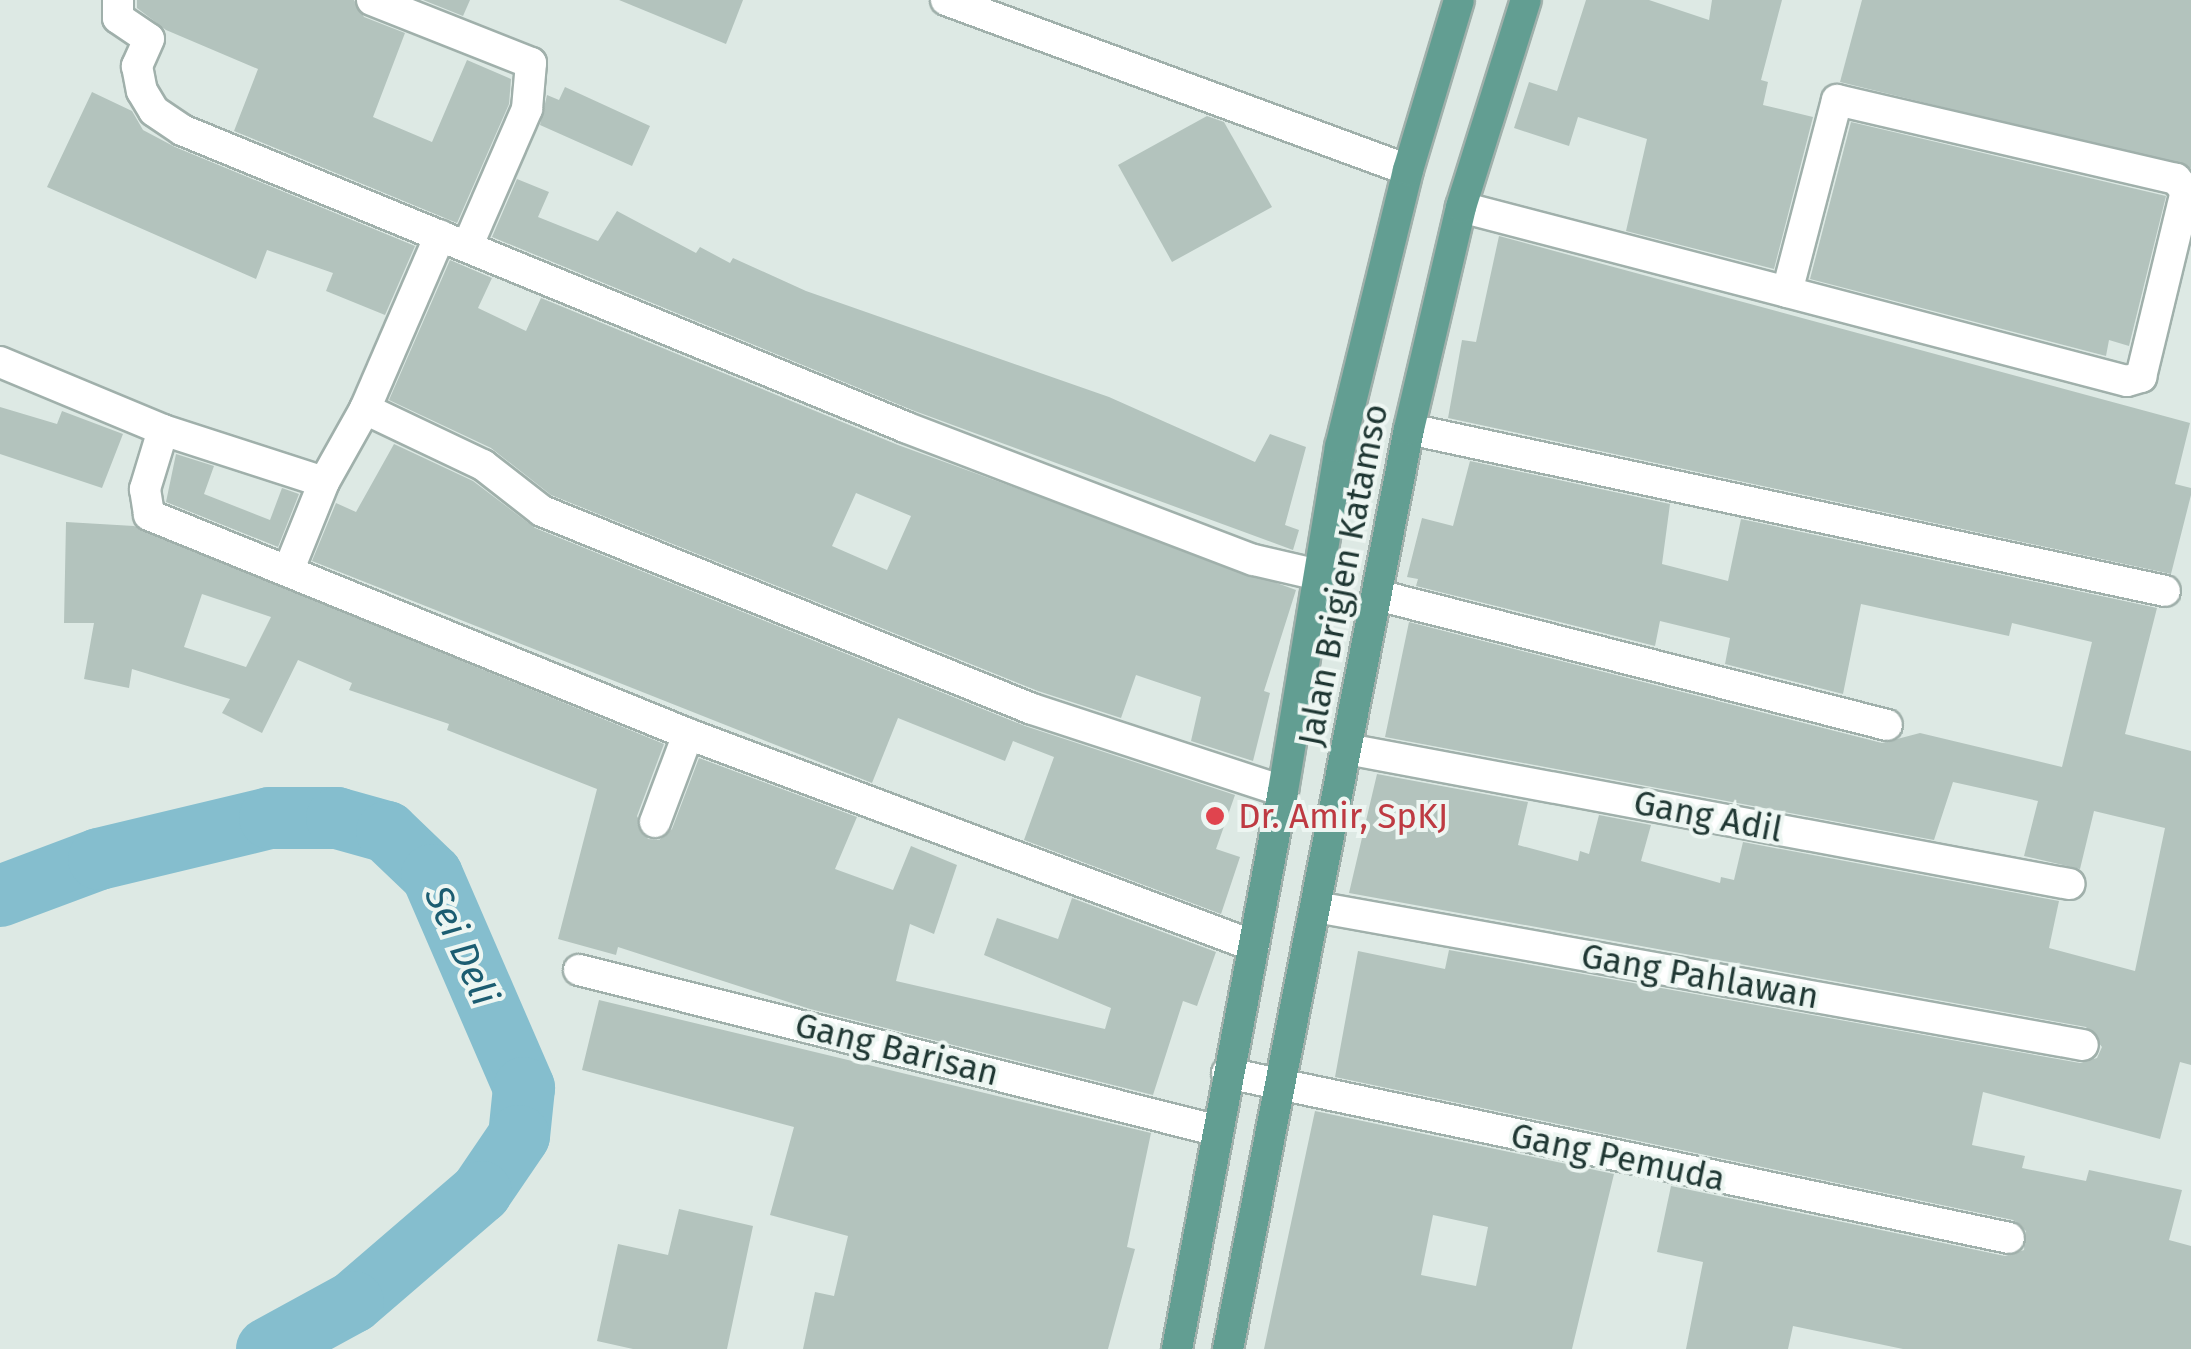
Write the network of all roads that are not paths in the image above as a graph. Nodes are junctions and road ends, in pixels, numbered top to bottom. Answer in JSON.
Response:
{"nodes":[{"id":1,"x":118,"y":0,"type":"edge"},
{"id":2,"x":372,"y":0,"type":"edge"},
{"id":3,"x":946,"y":0,"type":"edge"},
{"id":4,"x":1459,"y":0,"type":"edge"},
{"id":5,"x":1526,"y":0,"type":"edge"},
{"id":6,"x":1408,"y":170,"type":"junction"},
{"id":7,"x":1462,"y":207,"type":"junction"},
{"id":8,"x":454,"y":242,"type":"junction"},
{"id":9,"x":1787,"y":292,"type":"junction"},
{"id":10,"x":0,"y":362,"type":"edge"},
{"id":11,"x":365,"y":410,"type":"junction"},
{"id":12,"x":1409,"y":429,"type":"junction"},
{"id":13,"x":164,"y":430,"type":"junction"},
{"id":14,"x":324,"y":482,"type":"junction"},
{"id":15,"x":289,"y":569,"type":"junction"},
{"id":16,"x":1314,"y":574,"type":"junction"},
{"id":17,"x":2166,"y":591,"type":"dead end"},
{"id":18,"x":1381,"y":596,"type":"junction"},
{"id":19,"x":1888,"y":725,"type":"dead end"},
{"id":20,"x":688,"y":734,"type":"junction"},
{"id":21,"x":1347,"y":749,"type":"junction"},
{"id":22,"x":1283,"y":790,"type":"junction"},
{"id":23,"x":655,"y":822,"type":"dead end"},
{"id":24,"x":2068,"y":884,"type":"dead end"},
{"id":25,"x":1316,"y":906,"type":"junction"},
{"id":26,"x":1254,"y":946,"type":"junction"},
{"id":27,"x":579,"y":970,"type":"dead end"},
{"id":28,"x":2083,"y":1045,"type":"dead end"},
{"id":29,"x":1227,"y":1073,"type":"junction"},
{"id":30,"x":1282,"y":1086,"type":"junction"},
{"id":31,"x":1215,"y":1130,"type":"junction"},
{"id":32,"x":2009,"y":1238,"type":"dead end"},
{"id":33,"x":1177,"y":1349,"type":"edge"},
{"id":34,"x":1228,"y":1349,"type":"edge"}],
"edges":[{"from":1,"to":8,"type":"street"},
{"from":2,"to":8,"type":"street"},
{"from":3,"to":6,"type":"street"},
{"from":4,"to":6,"type":"main road","name":"Jalan Brigjen Katamso"},
{"from":5,"to":7,"type":"main road","name":"Jalan Brigjen Katamso"},
{"from":6,"to":16,"type":"main road","name":"Jalan Brigjen Katamso"},
{"from":7,"to":9,"type":"street"},
{"from":7,"to":12,"type":"main road","name":"Jalan Brigjen Katamso"},
{"from":8,"to":11,"type":"street"},
{"from":8,"to":16,"type":"street"},
{"from":9,"to":9,"type":"street"},
{"from":10,"to":13,"type":"street"},
{"from":11,"to":14,"type":"street"},
{"from":11,"to":22,"type":"street"},
{"from":12,"to":17,"type":"street"},
{"from":12,"to":18,"type":"main road","name":"Jalan Brigjen Katamso"},
{"from":13,"to":14,"type":"street"},
{"from":13,"to":15,"type":"street"},
{"from":14,"to":15,"type":"street"},
{"from":15,"to":20,"type":"street"},
{"from":16,"to":22,"type":"main road","name":"Jalan Brigjen Katamso"},
{"from":18,"to":19,"type":"street"},
{"from":18,"to":21,"type":"main road","name":"Jalan Brigjen Katamso"},
{"from":20,"to":23,"type":"street"},
{"from":20,"to":26,"type":"street"},
{"from":21,"to":24,"type":"street","name":"Gang Adil"},
{"from":21,"to":25,"type":"main road","name":"Jalan Brigjen Katamso"},
{"from":22,"to":26,"type":"main road","name":"Jalan Brigjen Katamso"},
{"from":25,"to":28,"type":"street","name":"Gang Pahlawan"},
{"from":25,"to":30,"type":"main road","name":"Jalan Brigjen Katamso"},
{"from":26,"to":29,"type":"main road","name":"Jalan Brigjen Katamso"},
{"from":27,"to":31,"type":"street","name":"Gang Barisan"},
{"from":29,"to":30,"type":"street","name":"Gang Pemuda"},
{"from":29,"to":31,"type":"main road","name":"Jalan Brigjen Katamso"},
{"from":30,"to":32,"type":"street","name":"Gang Pemuda"},
{"from":30,"to":34,"type":"main road","name":"Jalan Brigjen Katamso"},
{"from":31,"to":33,"type":"main road","name":"Jalan Brigjen Katamso"}]}
